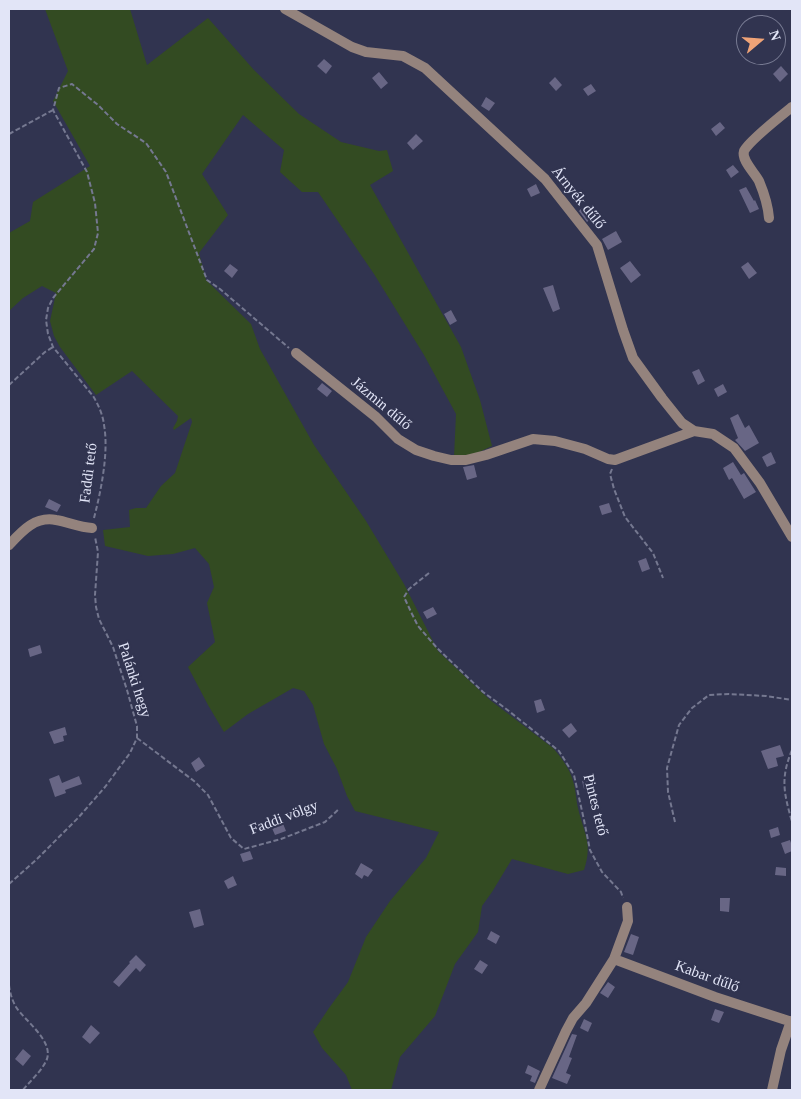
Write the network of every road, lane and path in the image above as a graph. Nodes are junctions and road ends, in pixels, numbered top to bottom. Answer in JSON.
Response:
{"nodes":[{"id":1,"x":285,"y":9,"type":"edge"},
{"id":2,"x":792,"y":107,"type":"edge"},
{"id":3,"x":53,"y":110,"type":"junction"},
{"id":4,"x":9,"y":134,"type":"edge"},
{"id":5,"x":769,"y":218,"type":"dead end"},
{"id":6,"x":53,"y":347,"type":"junction"},
{"id":7,"x":296,"y":353,"type":"joint"},
{"id":8,"x":9,"y":385,"type":"edge"},
{"id":9,"x":694,"y":431,"type":"junction"},
{"id":10,"x":615,"y":460,"type":"junction"},
{"id":11,"x":92,"y":528,"type":"junction"},
{"id":12,"x":792,"y":537,"type":"edge"},
{"id":13,"x":9,"y":545,"type":"edge"},
{"id":14,"x":429,"y":573,"type":"dead end"},
{"id":15,"x":663,"y":578,"type":"dead end"},
{"id":16,"x":792,"y":700,"type":"edge"},
{"id":17,"x":137,"y":738,"type":"junction"},
{"id":18,"x":792,"y":750,"type":"edge"},
{"id":19,"x":339,"y":808,"type":"dead end"},
{"id":20,"x":674,"y":822,"type":"dead end"},
{"id":21,"x":792,"y":822,"type":"edge"},
{"id":22,"x":9,"y":884,"type":"edge"},
{"id":23,"x":627,"y":907,"type":"joint"},
{"id":24,"x":614,"y":959,"type":"junction"},
{"id":25,"x":9,"y":985,"type":"edge"},
{"id":26,"x":792,"y":1021,"type":"edge"},
{"id":27,"x":23,"y":1090,"type":"edge"},
{"id":28,"x":539,"y":1090,"type":"edge"},
{"id":29,"x":772,"y":1090,"type":"edge"}],
"edges":[{"from":1,"to":9,"type":"street","name":"Árnyék dűlő"},
{"from":2,"to":5,"type":"street"},
{"from":3,"to":4,"type":"path"},
{"from":3,"to":6,"type":"path"},
{"from":3,"to":7,"type":"path"},
{"from":6,"to":8,"type":"path"},
{"from":6,"to":11,"type":"path","name":"Faddi tető"},
{"from":7,"to":10,"type":"street","name":"Jázmin dűlő"},
{"from":9,"to":10,"type":"street"},
{"from":9,"to":12,"type":"street","name":"Árnyék dűlő"},
{"from":10,"to":15,"type":"path"},
{"from":11,"to":13,"type":"street"},
{"from":11,"to":17,"type":"path","name":"Palánki hegy"},
{"from":14,"to":23,"type":"path","name":"Pintes tető"},
{"from":16,"to":20,"type":"path"},
{"from":17,"to":19,"type":"path","name":"Faddi völgy"},
{"from":17,"to":22,"type":"path","name":"Palánki hegy"},
{"from":18,"to":21,"type":"path"},
{"from":23,"to":24,"type":"street"},
{"from":24,"to":26,"type":"street","name":"Kabar dűlő"},
{"from":24,"to":28,"type":"street"},
{"from":25,"to":27,"type":"path"},
{"from":26,"to":29,"type":"street","name":"Kabar dűlő"}]}
